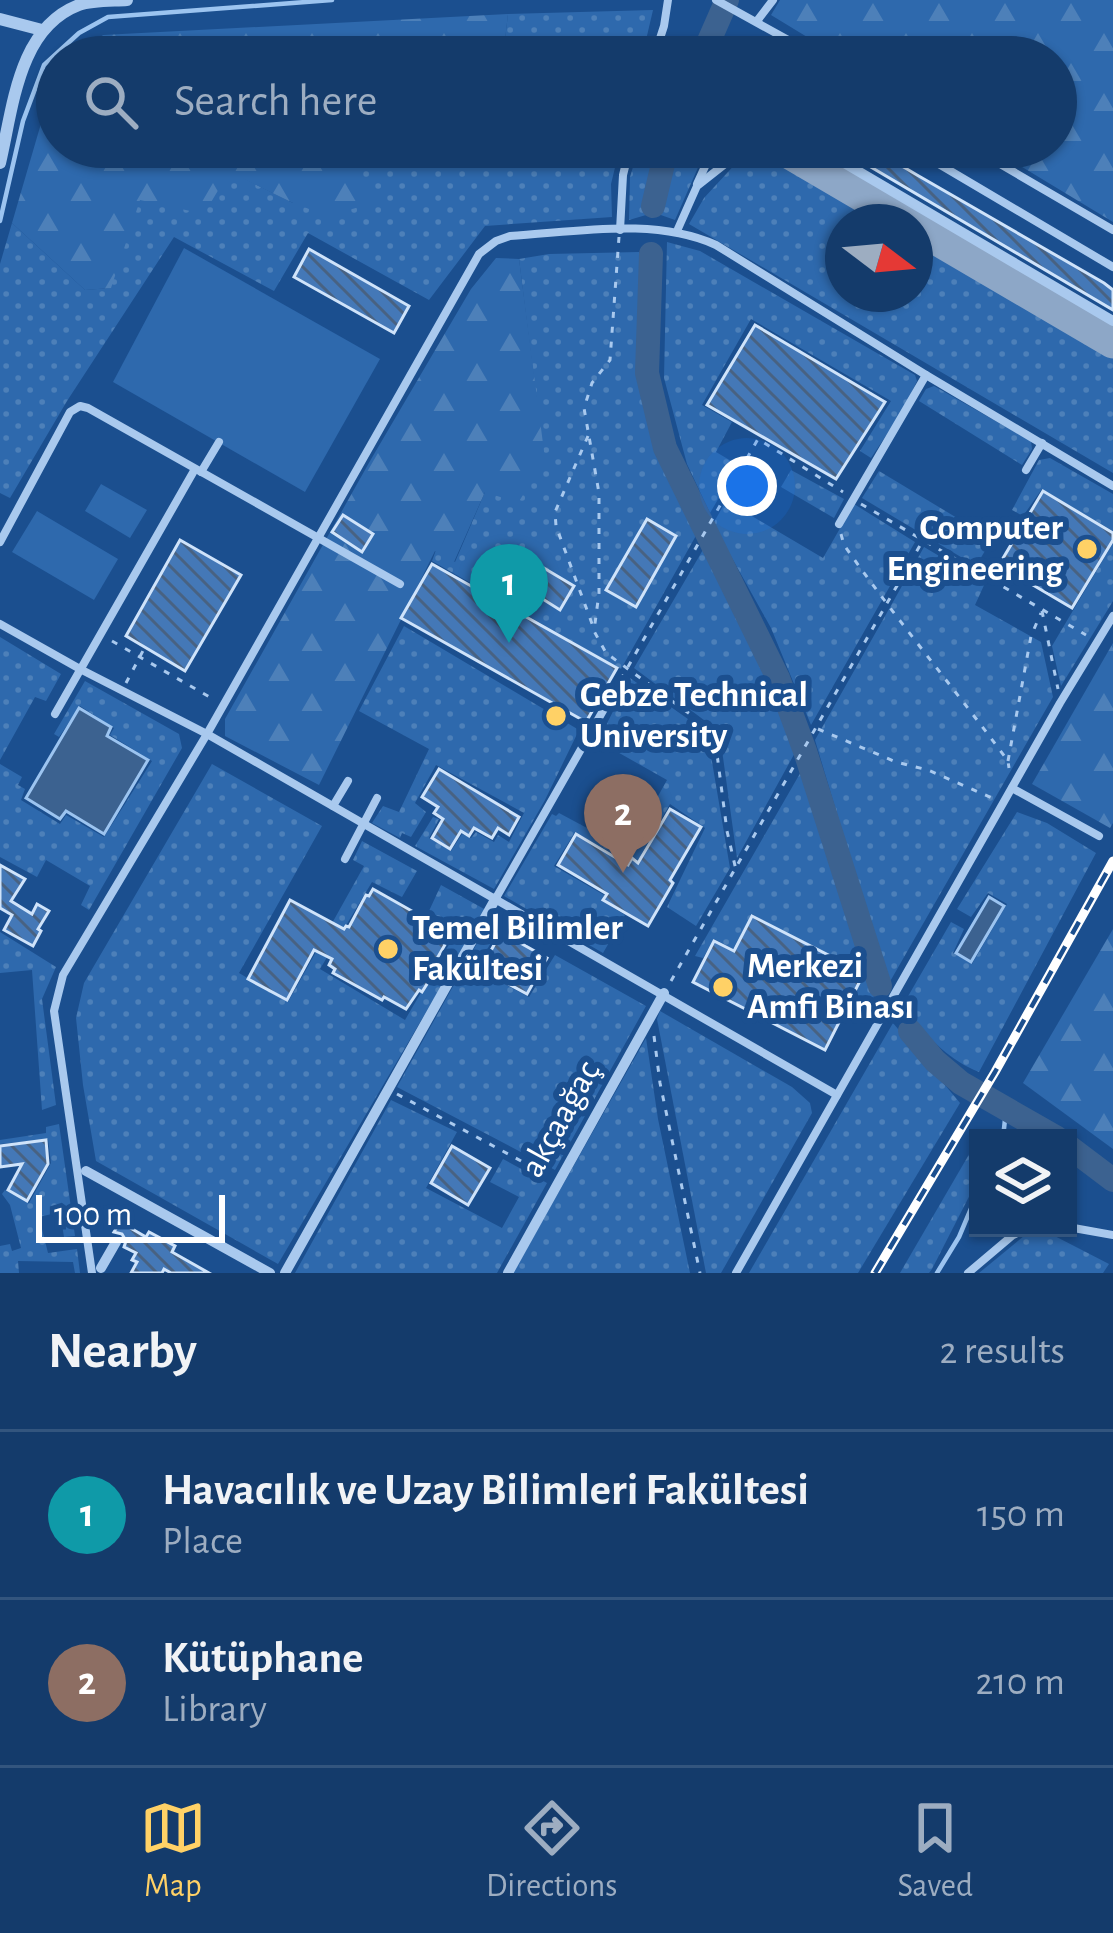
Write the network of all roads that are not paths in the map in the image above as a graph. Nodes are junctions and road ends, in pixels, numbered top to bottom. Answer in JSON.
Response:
{"nodes":[{"id":1,"x":127,"y":0,"type":"edge"},
{"id":2,"x":668,"y":0,"type":"edge"},
{"id":3,"x":772,"y":0,"type":"edge"},
{"id":4,"x":718,"y":1,"type":"edge"},
{"id":5,"x":0,"y":19,"type":"edge"},
{"id":6,"x":758,"y":21,"type":"junction"},
{"id":7,"x":42,"y":30,"type":"junction"},
{"id":8,"x":38,"y":36,"type":"edge"},
{"id":9,"x":659,"y":36,"type":"edge"},
{"id":10,"x":783,"y":36,"type":"edge"},
{"id":11,"x":36,"y":40,"type":"edge"},
{"id":12,"x":0,"y":163,"type":"edge"},
{"id":13,"x":624,"y":168,"type":"edge"},
{"id":14,"x":705,"y":168,"type":"edge"},
{"id":15,"x":720,"y":168,"type":"edge"},
{"id":16,"x":853,"y":168,"type":"edge"},
{"id":17,"x":946,"y":168,"type":"edge"},
{"id":18,"x":1007,"y":168,"type":"edge"},
{"id":19,"x":697,"y":186,"type":"junction"},
{"id":20,"x":620,"y":230,"type":"junction"},
{"id":21,"x":1113,"y":230,"type":"edge"},
{"id":22,"x":677,"y":231,"type":"junction"},
{"id":23,"x":1113,"y":267,"type":"edge"},
{"id":24,"x":1113,"y":321,"type":"edge"},
{"id":25,"x":926,"y":375,"type":"junction"},
{"id":26,"x":218,"y":442,"type":"dead end"},
{"id":27,"x":1042,"y":443,"type":"junction"},
{"id":28,"x":198,"y":470,"type":"junction"},
{"id":29,"x":1026,"y":470,"type":"dead end"},
{"id":30,"x":1113,"y":486,"type":"edge"},
{"id":31,"x":839,"y":524,"type":"road end"},
{"id":32,"x":316,"y":537,"type":"junction"},
{"id":33,"x":0,"y":542,"type":"edge"},
{"id":34,"x":400,"y":584,"type":"dead end"},
{"id":35,"x":1113,"y":616,"type":"edge"},
{"id":36,"x":0,"y":624,"type":"edge"},
{"id":37,"x":80,"y":669,"type":"junction"},
{"id":38,"x":608,"y":702,"type":"road end"},
{"id":39,"x":55,"y":714,"type":"dead end"},
{"id":40,"x":207,"y":734,"type":"junction"},
{"id":41,"x":348,"y":782,"type":"dead end"},
{"id":42,"x":1012,"y":788,"type":"junction"},
{"id":43,"x":377,"y":798,"type":"dead end"},
{"id":44,"x":333,"y":806,"type":"junction"},
{"id":45,"x":364,"y":823,"type":"junction"},
{"id":46,"x":1099,"y":836,"type":"dead end"},
{"id":47,"x":345,"y":860,"type":"dead end"},
{"id":48,"x":496,"y":898,"type":"junction"},
{"id":49,"x":664,"y":993,"type":"junction"},
{"id":50,"x":837,"y":1095,"type":"junction"},
{"id":51,"x":86,"y":1171,"type":"dead end"},
{"id":52,"x":1077,"y":1229,"type":"edge"},
{"id":53,"x":1113,"y":1235,"type":"edge"},
{"id":54,"x":1011,"y":1237,"type":"edge"},
{"id":55,"x":116,"y":1242,"type":"dead end"},
{"id":56,"x":96,"y":1270,"type":"edge"},
{"id":57,"x":270,"y":1273,"type":"edge"},
{"id":58,"x":285,"y":1273,"type":"edge"},
{"id":59,"x":508,"y":1273,"type":"edge"},
{"id":60,"x":736,"y":1273,"type":"edge"},
{"id":61,"x":968,"y":1273,"type":"edge"}],
"edges":[{"from":1,"to":7,"type":"street"},
{"from":2,"to":9,"type":"lane"},
{"from":3,"to":6,"type":"lane"},
{"from":4,"to":6,"type":"lane"},
{"from":5,"to":7,"type":"street"},
{"from":6,"to":10,"type":"lane"},
{"from":7,"to":8,"type":"street"},
{"from":11,"to":12,"type":"street"},
{"from":13,"to":20,"type":"lane"},
{"from":14,"to":19,"type":"lane"},
{"from":15,"to":19,"type":"lane"},
{"from":16,"to":24,"type":"street"},
{"from":17,"to":23,"type":"lane"},
{"from":18,"to":21,"type":"lane"},
{"from":19,"to":22,"type":"lane"},
{"from":20,"to":22,"type":"lane"},
{"from":20,"to":32,"type":"lane"},
{"from":22,"to":25,"type":"lane"},
{"from":25,"to":27,"type":"lane"},
{"from":25,"to":31,"type":"lane"},
{"from":26,"to":28,"type":"lane"},
{"from":27,"to":29,"type":"lane"},
{"from":27,"to":30,"type":"lane"},
{"from":28,"to":32,"type":"lane"},
{"from":28,"to":33,"type":"lane"},
{"from":28,"to":37,"type":"lane"},
{"from":32,"to":34,"type":"lane"},
{"from":32,"to":40,"type":"lane"},
{"from":35,"to":42,"type":"lane"},
{"from":36,"to":37,"type":"lane"},
{"from":37,"to":39,"type":"lane"},
{"from":37,"to":40,"type":"lane"},
{"from":38,"to":48,"type":"lane"},
{"from":40,"to":44,"type":"lane"},
{"from":40,"to":56,"type":"lane"},
{"from":41,"to":44,"type":"lane"},
{"from":42,"to":46,"type":"lane"},
{"from":42,"to":50,"type":"lane"},
{"from":43,"to":45,"type":"lane"},
{"from":44,"to":45,"type":"lane"},
{"from":45,"to":47,"type":"lane"},
{"from":45,"to":48,"type":"lane"},
{"from":48,"to":49,"type":"lane"},
{"from":48,"to":58,"type":"street"},
{"from":49,"to":50,"type":"lane"},
{"from":49,"to":59,"type":"street","name":"akçaağaç"},
{"from":50,"to":60,"type":"lane"},
{"from":51,"to":57,"type":"street"},
{"from":52,"to":53,"type":"lane"},
{"from":54,"to":61,"type":"lane"},
{"from":55,"to":56,"type":"street"}]}
